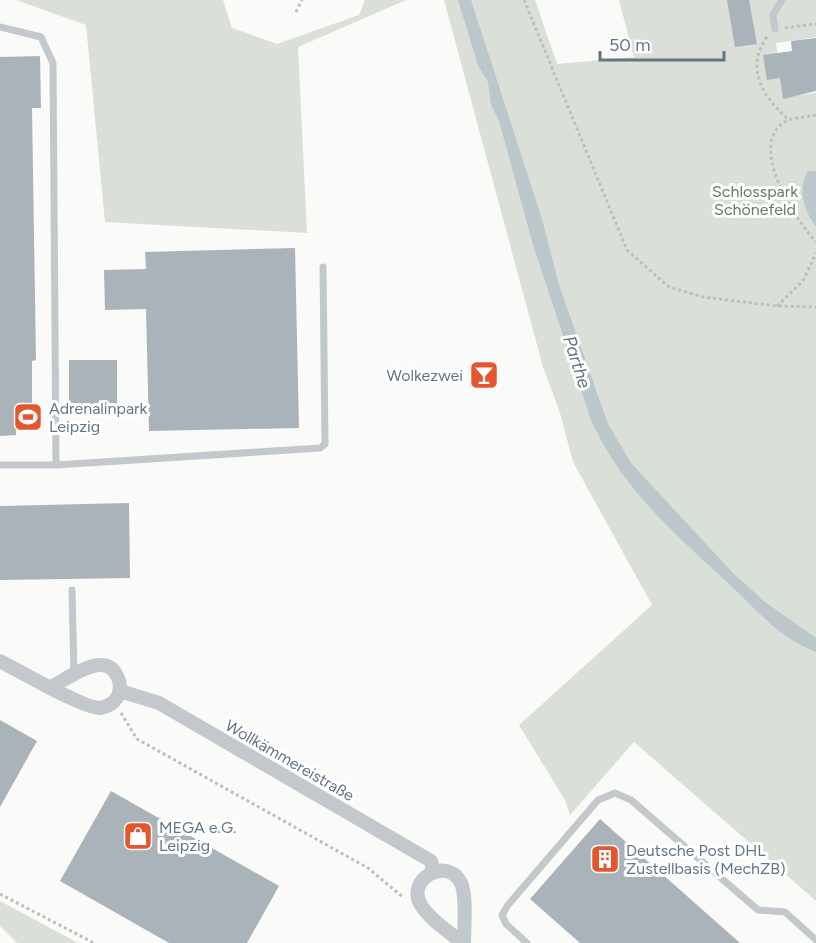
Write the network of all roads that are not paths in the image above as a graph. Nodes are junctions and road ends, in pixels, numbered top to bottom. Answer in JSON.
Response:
{"nodes":[{"id":1,"x":782,"y":0,"type":"edge"},
{"id":2,"x":0,"y":27,"type":"edge"},
{"id":3,"x":775,"y":29,"type":"road end"},
{"id":4,"x":323,"y":267,"type":"dead end"},
{"id":5,"x":0,"y":465,"type":"edge"},
{"id":6,"x":56,"y":465,"type":"junction"},
{"id":7,"x":72,"y":590,"type":"dead end"},
{"id":8,"x":0,"y":661,"type":"edge"},
{"id":9,"x":74,"y":675,"type":"junction"},
{"id":10,"x":51,"y":687,"type":"junction"},
{"id":11,"x":117,"y":696,"type":"junction"},
{"id":12,"x":433,"y":871,"type":"junction"},
{"id":13,"x":816,"y":940,"type":"edge"},
{"id":14,"x":463,"y":943,"type":"edge"},
{"id":15,"x":527,"y":943,"type":"edge"}],
"edges":[{"from":1,"to":3,"type":"lane"},
{"from":2,"to":6,"type":"lane"},
{"from":4,"to":6,"type":"lane"},
{"from":5,"to":6,"type":"lane"},
{"from":7,"to":9,"type":"lane"},
{"from":8,"to":10,"type":"street","name":"Wollkämmereistraße"},
{"from":9,"to":10,"type":"street"},
{"from":9,"to":11,"type":"street"},
{"from":10,"to":11,"type":"street","name":"Wollkämmereistraße"},
{"from":11,"to":12,"type":"street","name":"Wollkämmereistraße"},
{"from":12,"to":14,"type":"street"},
{"from":12,"to":14,"type":"street"},
{"from":13,"to":15,"type":"lane"}]}
